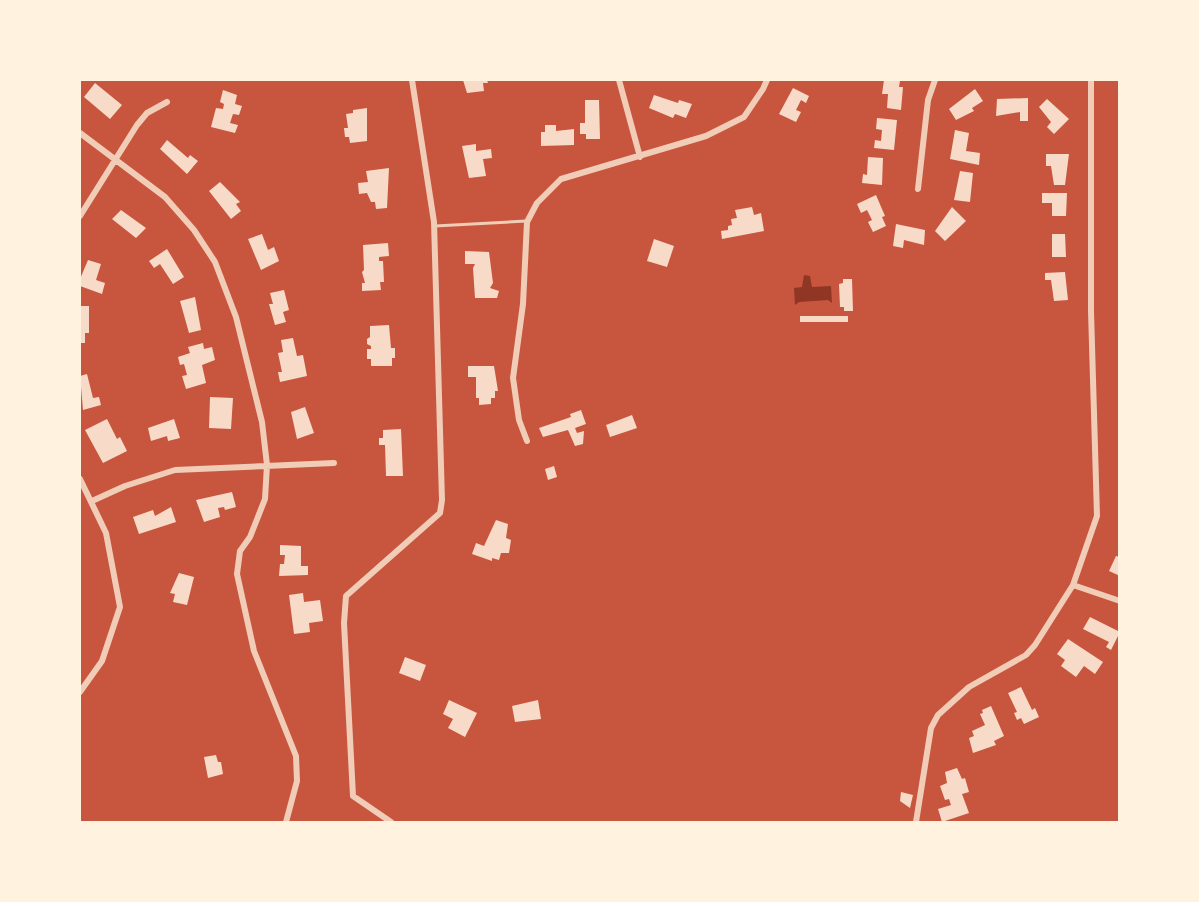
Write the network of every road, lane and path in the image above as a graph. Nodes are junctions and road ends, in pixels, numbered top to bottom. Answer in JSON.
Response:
{"nodes":[{"id":1,"x":412,"y":80,"type":"edge"},
{"id":2,"x":620,"y":80,"type":"edge"},
{"id":3,"x":767,"y":80,"type":"edge"},
{"id":4,"x":935,"y":80,"type":"edge"},
{"id":5,"x":1091,"y":80,"type":"edge"},
{"id":6,"x":167,"y":102,"type":"dead end"},
{"id":7,"x":80,"y":133,"type":"edge"},
{"id":8,"x":640,"y":157,"type":"junction"},
{"id":9,"x":116,"y":160,"type":"junction"},
{"id":10,"x":918,"y":189,"type":"dead end"},
{"id":11,"x":80,"y":216,"type":"edge"},
{"id":12,"x":527,"y":222,"type":"junction"},
{"id":13,"x":435,"y":226,"type":"junction"},
{"id":14,"x":527,"y":441,"type":"dead end"},
{"id":15,"x":334,"y":463,"type":"dead end"},
{"id":16,"x":267,"y":465,"type":"junction"},
{"id":17,"x":80,"y":479,"type":"edge"},
{"id":18,"x":92,"y":501,"type":"junction"},
{"id":19,"x":1073,"y":585,"type":"junction"},
{"id":20,"x":1119,"y":601,"type":"edge"},
{"id":21,"x":80,"y":692,"type":"edge"},
{"id":22,"x":286,"y":822,"type":"edge"},
{"id":23,"x":391,"y":822,"type":"edge"},
{"id":24,"x":916,"y":822,"type":"edge"}],
"edges":[{"from":1,"to":13,"type":"street"},
{"from":2,"to":8,"type":"street"},
{"from":3,"to":8,"type":"street"},
{"from":4,"to":10,"type":"street"},
{"from":5,"to":19,"type":"street"},
{"from":6,"to":9,"type":"street"},
{"from":7,"to":9,"type":"street"},
{"from":8,"to":12,"type":"street"},
{"from":9,"to":11,"type":"street"},
{"from":9,"to":16,"type":"street"},
{"from":12,"to":13,"type":"lane"},
{"from":12,"to":14,"type":"street"},
{"from":13,"to":23,"type":"street"},
{"from":15,"to":16,"type":"street"},
{"from":16,"to":18,"type":"street"},
{"from":16,"to":22,"type":"street"},
{"from":17,"to":18,"type":"street"},
{"from":18,"to":21,"type":"street"},
{"from":19,"to":20,"type":"street"},
{"from":19,"to":24,"type":"street"}]}
